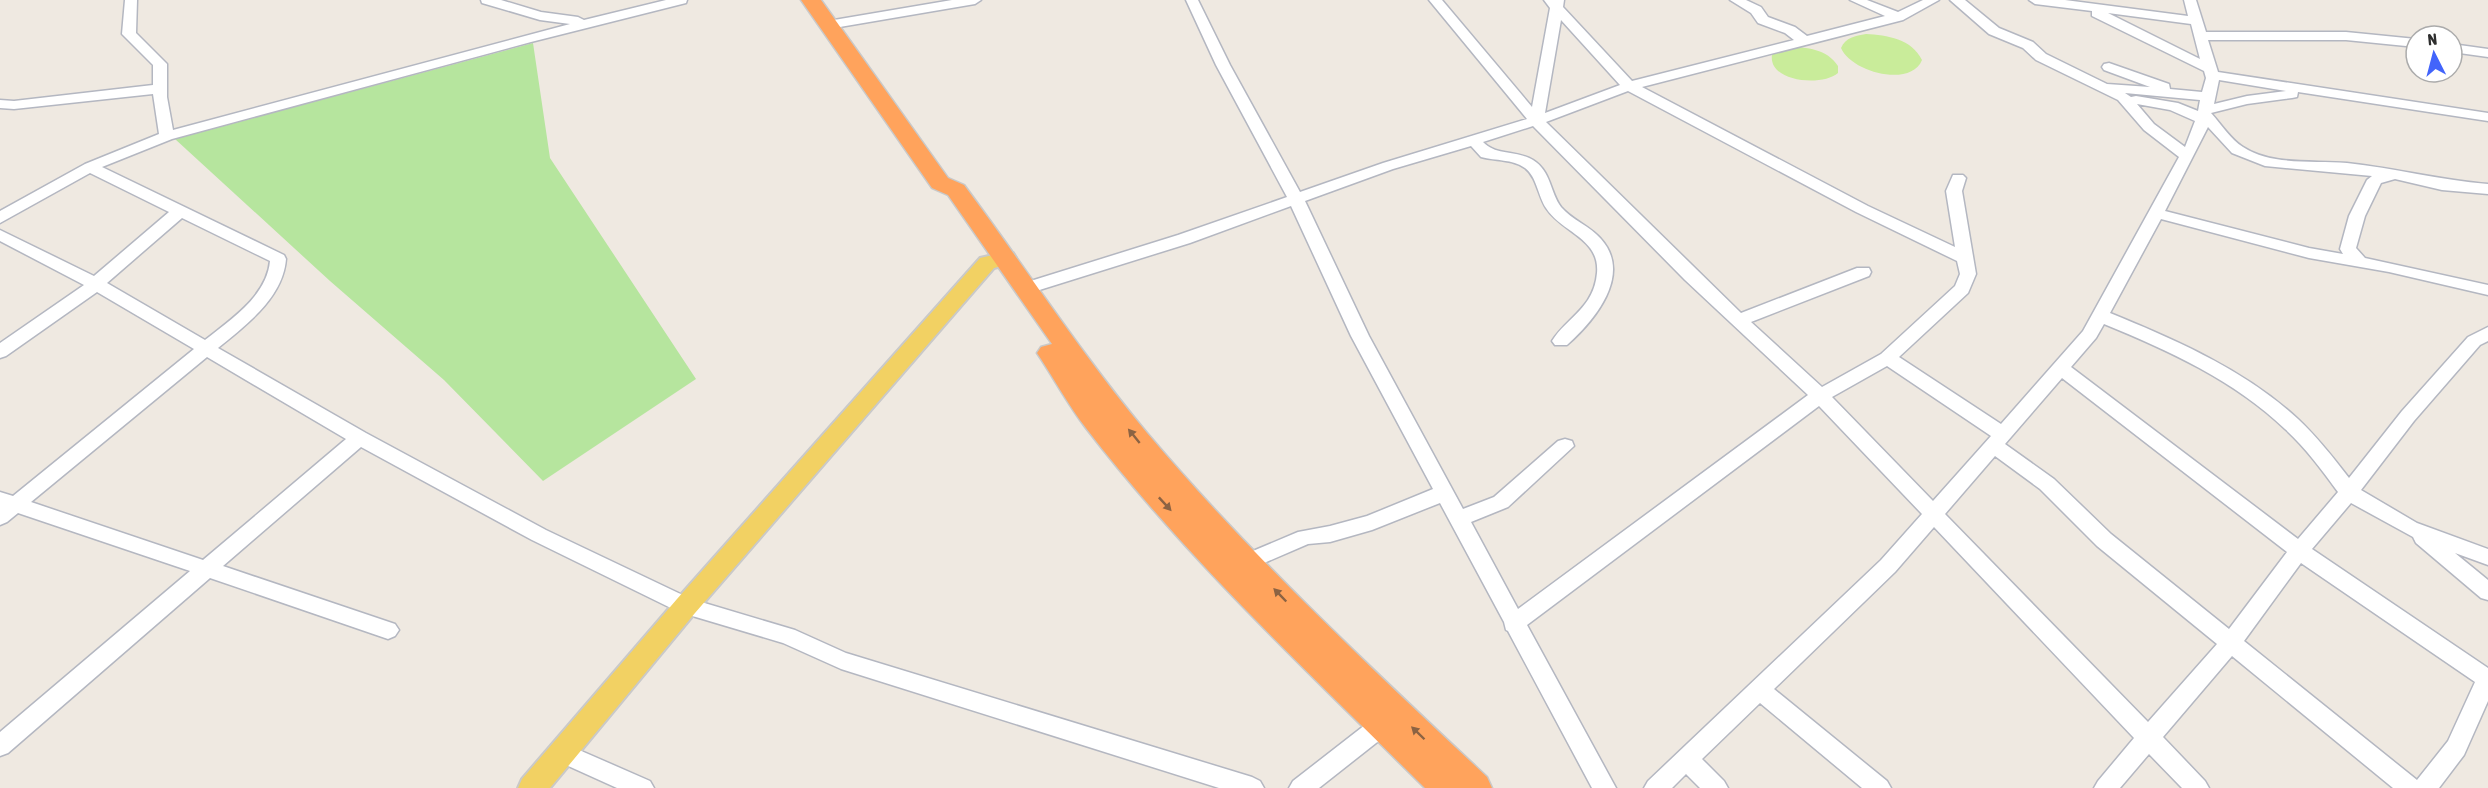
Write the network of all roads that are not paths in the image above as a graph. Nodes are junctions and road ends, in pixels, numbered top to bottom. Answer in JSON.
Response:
{"nodes":[{"id":1,"x":131,"y":0,"type":"edge"},
{"id":2,"x":487,"y":0,"type":"edge"},
{"id":3,"x":681,"y":0,"type":"edge"},
{"id":4,"x":811,"y":0,"type":"edge"},
{"id":5,"x":975,"y":0,"type":"edge"},
{"id":6,"x":1192,"y":0,"type":"edge"},
{"id":7,"x":1436,"y":0,"type":"edge"},
{"id":8,"x":1736,"y":0,"type":"edge"},
{"id":9,"x":1856,"y":0,"type":"edge"},
{"id":10,"x":1876,"y":0,"type":"edge"},
{"id":11,"x":1933,"y":0,"type":"edge"},
{"id":12,"x":1956,"y":0,"type":"edge"},
{"id":13,"x":2035,"y":0,"type":"edge"},
{"id":14,"x":2190,"y":0,"type":"edge"},
{"id":15,"x":1555,"y":3,"type":"edge"},
{"id":16,"x":2084,"y":6,"type":"junction"},
{"id":17,"x":1893,"y":15,"type":"junction"},
{"id":18,"x":588,"y":22,"type":"junction"},
{"id":19,"x":828,"y":25,"type":"junction"},
{"id":20,"x":2200,"y":28,"type":"junction"},
{"id":21,"x":1804,"y":41,"type":"junction"},
{"id":22,"x":2404,"y":42,"type":"edge"},
{"id":23,"x":2464,"y":49,"type":"edge"},
{"id":24,"x":2488,"y":52,"type":"edge"},
{"id":25,"x":2109,"y":67,"type":"dead end"},
{"id":26,"x":2212,"y":72,"type":"junction"},
{"id":27,"x":2098,"y":85,"type":"junction"},
{"id":28,"x":1629,"y":86,"type":"junction"},
{"id":29,"x":160,"y":89,"type":"junction"},
{"id":30,"x":2311,"y":92,"type":"junction"},
{"id":31,"x":2177,"y":93,"type":"junction"},
{"id":32,"x":2123,"y":98,"type":"junction"},
{"id":33,"x":0,"y":104,"type":"edge"},
{"id":34,"x":17,"y":105,"type":"junction"},
{"id":35,"x":2205,"y":110,"type":"junction"},
{"id":36,"x":2488,"y":117,"type":"edge"},
{"id":37,"x":0,"y":119,"type":"edge"},
{"id":38,"x":1536,"y":121,"type":"junction"},
{"id":39,"x":167,"y":136,"type":"junction"},
{"id":40,"x":1474,"y":140,"type":"junction"},
{"id":41,"x":2187,"y":156,"type":"junction"},
{"id":42,"x":90,"y":166,"type":"junction"},
{"id":43,"x":2396,"y":175,"type":"junction"},
{"id":44,"x":1958,"y":178,"type":"dead end"},
{"id":45,"x":2488,"y":189,"type":"edge"},
{"id":46,"x":1296,"y":199,"type":"junction"},
{"id":47,"x":180,"y":212,"type":"junction"},
{"id":48,"x":2156,"y":213,"type":"junction"},
{"id":49,"x":0,"y":218,"type":"edge"},
{"id":50,"x":0,"y":235,"type":"edge"},
{"id":51,"x":1965,"y":258,"type":"junction"},
{"id":52,"x":996,"y":261,"type":"junction"},
{"id":53,"x":2360,"y":262,"type":"junction"},
{"id":54,"x":1863,"y":272,"type":"dead end"},
{"id":55,"x":96,"y":284,"type":"junction"},
{"id":56,"x":1027,"y":288,"type":"junction"},
{"id":57,"x":2488,"y":291,"type":"edge"},
{"id":58,"x":2100,"y":316,"type":"junction"},
{"id":59,"x":1739,"y":320,"type":"junction"},
{"id":60,"x":2488,"y":333,"type":"edge"},
{"id":61,"x":1561,"y":341,"type":"dead end"},
{"id":62,"x":207,"y":347,"type":"junction"},
{"id":63,"x":0,"y":352,"type":"edge"},
{"id":64,"x":1887,"y":358,"type":"junction"},
{"id":65,"x":2061,"y":368,"type":"junction"},
{"id":66,"x":1820,"y":396,"type":"junction"},
{"id":67,"x":359,"y":438,"type":"junction"},
{"id":68,"x":1998,"y":440,"type":"junction"},
{"id":69,"x":1565,"y":446,"type":"dead end"},
{"id":70,"x":1153,"y":475,"type":"junction"},
{"id":71,"x":2349,"y":492,"type":"junction"},
{"id":72,"x":1444,"y":493,"type":"junction"},
{"id":73,"x":5,"y":507,"type":"edge"},
{"id":74,"x":1933,"y":511,"type":"junction"},
{"id":75,"x":1458,"y":519,"type":"junction"},
{"id":76,"x":2410,"y":528,"type":"junction"},
{"id":77,"x":2299,"y":551,"type":"junction"},
{"id":78,"x":2488,"y":557,"type":"edge"},
{"id":79,"x":1248,"y":562,"type":"junction"},
{"id":80,"x":205,"y":570,"type":"junction"},
{"id":81,"x":2488,"y":592,"type":"edge"},
{"id":82,"x":686,"y":606,"type":"junction"},
{"id":83,"x":1514,"y":624,"type":"junction"},
{"id":84,"x":388,"y":630,"type":"dead end"},
{"id":85,"x":2230,"y":643,"type":"junction"},
{"id":86,"x":2488,"y":678,"type":"edge"},
{"id":87,"x":1759,"y":689,"type":"junction"},
{"id":88,"x":1382,"y":725,"type":"junction"},
{"id":89,"x":2150,"y":738,"type":"junction"},
{"id":90,"x":0,"y":746,"type":"edge"},
{"id":91,"x":563,"y":753,"type":"junction"},
{"id":92,"x":1686,"y":759,"type":"junction"},
{"id":93,"x":532,"y":788,"type":"edge"},
{"id":94,"x":642,"y":788,"type":"edge"},
{"id":95,"x":1252,"y":788,"type":"edge"},
{"id":96,"x":1301,"y":788,"type":"edge"},
{"id":97,"x":1448,"y":788,"type":"edge"},
{"id":98,"x":1475,"y":788,"type":"edge"},
{"id":99,"x":1604,"y":788,"type":"edge"},
{"id":100,"x":1656,"y":788,"type":"edge"},
{"id":101,"x":1716,"y":788,"type":"edge"},
{"id":102,"x":1879,"y":788,"type":"edge"},
{"id":103,"x":2106,"y":788,"type":"edge"},
{"id":104,"x":2197,"y":788,"type":"edge"},
{"id":105,"x":2410,"y":788,"type":"edge"},
{"id":106,"x":2425,"y":788,"type":"edge"}],
"edges":[{"from":1,"to":29,"type":"street"},
{"from":2,"to":18,"type":"street"},
{"from":3,"to":18,"type":"street"},
{"from":4,"to":19,"type":"highway"},
{"from":5,"to":19,"type":"street"},
{"from":6,"to":46,"type":"street"},
{"from":7,"to":38,"type":"street"},
{"from":8,"to":21,"type":"street"},
{"from":9,"to":17,"type":"street"},
{"from":10,"to":17,"type":"street"},
{"from":11,"to":17,"type":"street"},
{"from":12,"to":27,"type":"street"},
{"from":13,"to":16,"type":"street"},
{"from":14,"to":20,"type":"street"},
{"from":15,"to":28,"type":"street"},
{"from":15,"to":38,"type":"street"},
{"from":16,"to":20,"type":"street"},
{"from":16,"to":26,"type":"street"},
{"from":17,"to":21,"type":"street"},
{"from":18,"to":39,"type":"street"},
{"from":19,"to":52,"type":"highway"},
{"from":20,"to":22,"type":"street"},
{"from":20,"to":26,"type":"street"},
{"from":21,"to":28,"type":"street"},
{"from":23,"to":24,"type":"street"},
{"from":25,"to":31,"type":"street"},
{"from":26,"to":30,"type":"street"},
{"from":26,"to":35,"type":"street"},
{"from":27,"to":31,"type":"street"},
{"from":27,"to":32,"type":"street"},
{"from":28,"to":38,"type":"street"},
{"from":28,"to":51,"type":"street"},
{"from":29,"to":34,"type":"street"},
{"from":29,"to":39,"type":"street"},
{"from":30,"to":35,"type":"street"},
{"from":30,"to":36,"type":"street"},
{"from":31,"to":35,"type":"street"},
{"from":32,"to":35,"type":"street"},
{"from":32,"to":41,"type":"street"},
{"from":33,"to":34,"type":"street"},
{"from":34,"to":37,"type":"street"},
{"from":35,"to":41,"type":"street"},
{"from":35,"to":43,"type":"street"},
{"from":38,"to":40,"type":"street"},
{"from":38,"to":59,"type":"street"},
{"from":39,"to":42,"type":"street"},
{"from":40,"to":46,"type":"street"},
{"from":40,"to":61,"type":"street"},
{"from":41,"to":48,"type":"street"},
{"from":42,"to":47,"type":"street"},
{"from":42,"to":49,"type":"street"},
{"from":43,"to":45,"type":"street"},
{"from":43,"to":53,"type":"street"},
{"from":44,"to":51,"type":"street"},
{"from":46,"to":56,"type":"street"},
{"from":46,"to":72,"type":"street"},
{"from":47,"to":55,"type":"street"},
{"from":47,"to":62,"type":"street"},
{"from":48,"to":53,"type":"street"},
{"from":48,"to":58,"type":"street"},
{"from":50,"to":55,"type":"street"},
{"from":51,"to":64,"type":"street"},
{"from":52,"to":56,"type":"highway"},
{"from":52,"to":70,"type":"highway"},
{"from":52,"to":82,"type":"main road"},
{"from":53,"to":57,"type":"street"},
{"from":54,"to":59,"type":"street"},
{"from":55,"to":62,"type":"street"},
{"from":55,"to":63,"type":"street"},
{"from":70,"to":56,"type":"highway","one_way":true},
{"from":58,"to":65,"type":"street"},
{"from":58,"to":71,"type":"street"},
{"from":59,"to":66,"type":"street"},
{"from":60,"to":71,"type":"street"},
{"from":62,"to":67,"type":"street"},
{"from":62,"to":73,"type":"street"},
{"from":64,"to":66,"type":"street"},
{"from":64,"to":68,"type":"street"},
{"from":65,"to":68,"type":"street"},
{"from":65,"to":77,"type":"street"},
{"from":66,"to":74,"type":"street"},
{"from":66,"to":83,"type":"street"},
{"from":67,"to":80,"type":"street"},
{"from":67,"to":82,"type":"street"},
{"from":68,"to":74,"type":"street"},
{"from":68,"to":85,"type":"street"},
{"from":69,"to":75,"type":"street"},
{"from":70,"to":79,"type":"highway"},
{"from":70,"to":88,"type":"highway","one_way":true},
{"from":71,"to":76,"type":"street"},
{"from":71,"to":77,"type":"street"},
{"from":72,"to":75,"type":"street"},
{"from":72,"to":79,"type":"street"},
{"from":73,"to":80,"type":"street"},
{"from":74,"to":87,"type":"street"},
{"from":74,"to":89,"type":"street"},
{"from":75,"to":83,"type":"street"},
{"from":76,"to":78,"type":"street"},
{"from":76,"to":81,"type":"street"},
{"from":77,"to":85,"type":"street"},
{"from":77,"to":86,"type":"street"},
{"from":98,"to":79,"type":"highway","one_way":true},
{"from":80,"to":84,"type":"street"},
{"from":80,"to":90,"type":"street"},
{"from":82,"to":91,"type":"main road"},
{"from":82,"to":95,"type":"street"},
{"from":83,"to":99,"type":"street"},
{"from":85,"to":89,"type":"street"},
{"from":85,"to":105,"type":"street"},
{"from":86,"to":106,"type":"street"},
{"from":87,"to":92,"type":"street"},
{"from":87,"to":102,"type":"street"},
{"from":88,"to":96,"type":"street"},
{"from":88,"to":97,"type":"highway"},
{"from":89,"to":103,"type":"street"},
{"from":89,"to":104,"type":"street"},
{"from":91,"to":93,"type":"main road"},
{"from":91,"to":94,"type":"street"},
{"from":92,"to":100,"type":"street"},
{"from":92,"to":101,"type":"street"}]}
